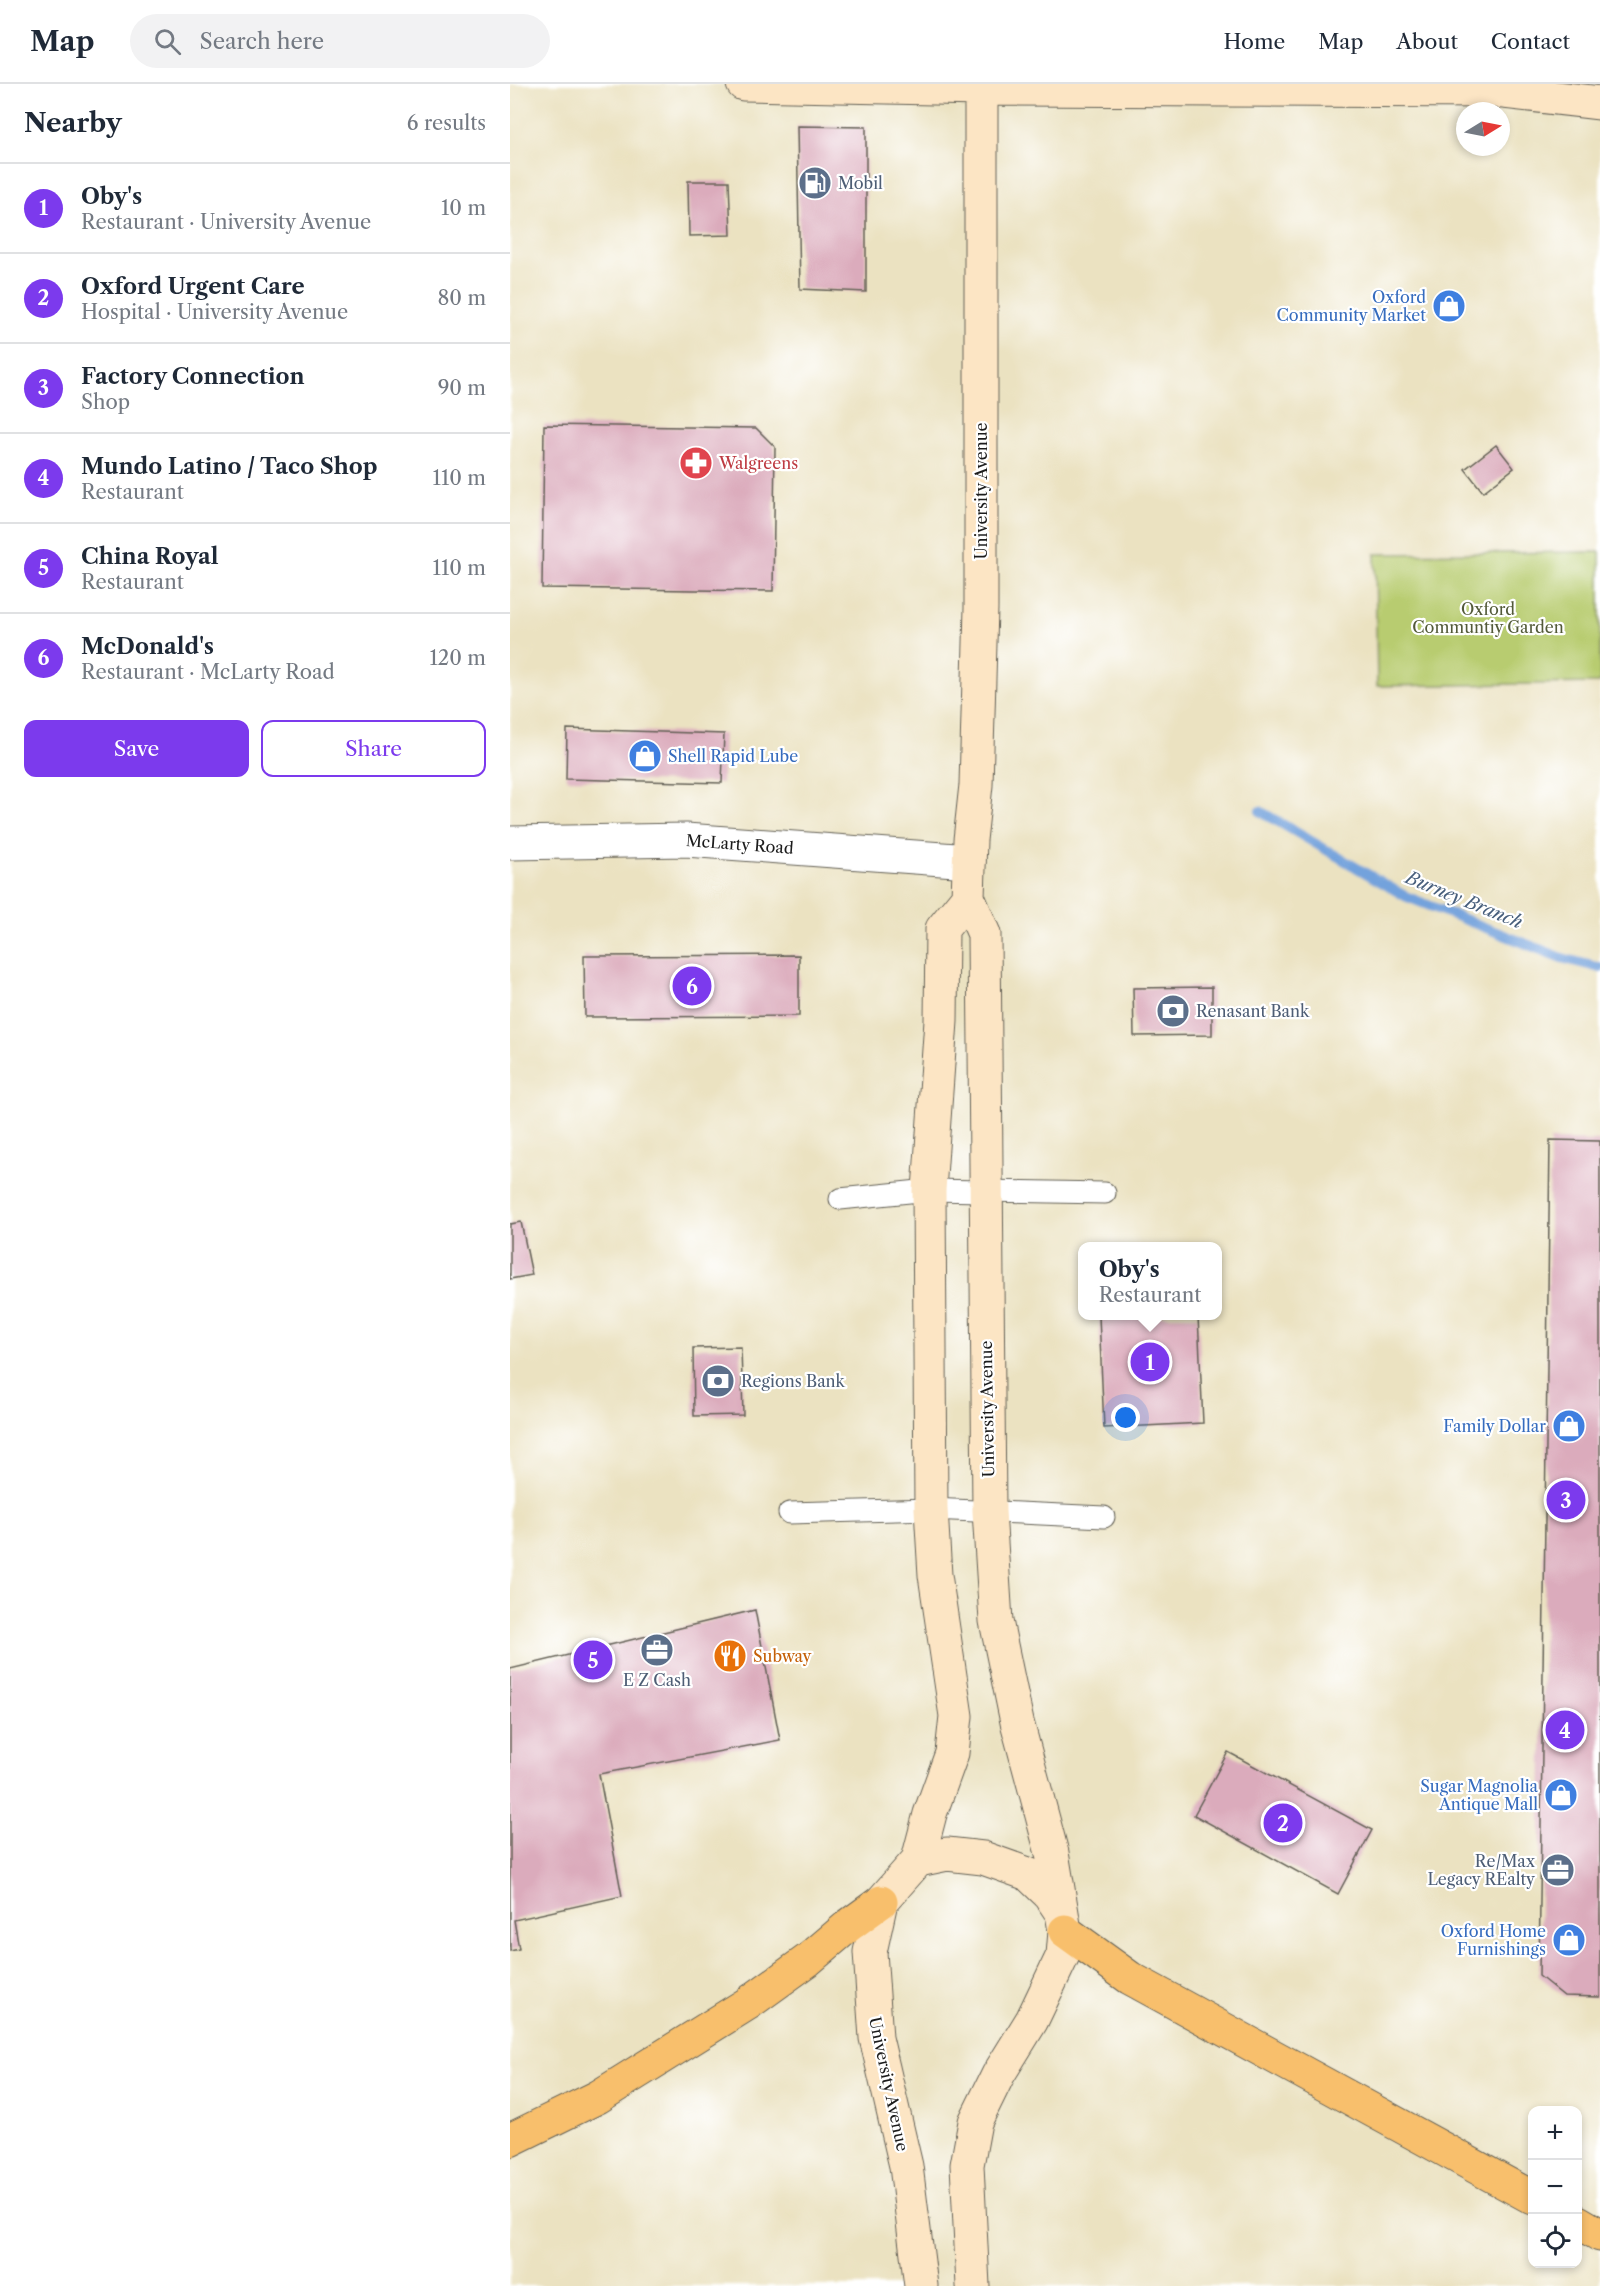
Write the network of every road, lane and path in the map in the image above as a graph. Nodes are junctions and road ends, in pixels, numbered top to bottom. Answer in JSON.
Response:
{"nodes":[{"id":1,"x":743,"y":84,"type":"edge"},
{"id":2,"x":981,"y":86,"type":"edge"},
{"id":3,"x":1600,"y":102,"type":"edge"},
{"id":4,"x":510,"y":843,"type":"edge"},
{"id":5,"x":969,"y":861,"type":"junction"},
{"id":6,"x":968,"y":897,"type":"junction"},
{"id":7,"x":929,"y":1190,"type":"junction"},
{"id":8,"x":985,"y":1192,"type":"junction"},
{"id":9,"x":1105,"y":1193,"type":"dead end"},
{"id":10,"x":840,"y":1199,"type":"dead end"},
{"id":11,"x":931,"y":1509,"type":"junction"},
{"id":12,"x":989,"y":1511,"type":"junction"},
{"id":13,"x":789,"y":1513,"type":"dead end"},
{"id":14,"x":1104,"y":1517,"type":"dead end"},
{"id":15,"x":918,"y":1860,"type":"junction"},
{"id":16,"x":881,"y":1902,"type":"junction"},
{"id":17,"x":1064,"y":1924,"type":"junction"},
{"id":18,"x":510,"y":2140,"type":"edge"},
{"id":19,"x":1528,"y":2195,"type":"edge"},
{"id":20,"x":1582,"y":2224,"type":"edge"},
{"id":21,"x":1600,"y":2235,"type":"edge"},
{"id":22,"x":921,"y":2286,"type":"edge"},
{"id":23,"x":973,"y":2286,"type":"edge"}],
"edges":[{"from":1,"to":2,"type":"main road"},
{"from":2,"to":3,"type":"main road"},
{"from":2,"to":5,"type":"main road","name":"University Avenue"},
{"from":4,"to":5,"type":"street","name":"McLarty Road"},
{"from":5,"to":6,"type":"main road","name":"University Avenue"},
{"from":6,"to":7,"type":"main road","name":"University Avenue"},
{"from":6,"to":8,"type":"main road","name":"University Avenue"},
{"from":7,"to":8,"type":"lane"},
{"from":7,"to":10,"type":"lane"},
{"from":7,"to":11,"type":"main road","name":"University Avenue"},
{"from":8,"to":9,"type":"lane"},
{"from":8,"to":12,"type":"main road","name":"University Avenue"},
{"from":11,"to":12,"type":"lane"},
{"from":11,"to":13,"type":"lane"},
{"from":11,"to":15,"type":"main road","name":"University Avenue"},
{"from":12,"to":14,"type":"lane"},
{"from":12,"to":17,"type":"main road","name":"University Avenue"},
{"from":15,"to":16,"type":"main road","name":"University Avenue"},
{"from":15,"to":17,"type":"main road"},
{"from":16,"to":18,"type":"highway"},
{"from":16,"to":22,"type":"main road","name":"University Avenue"},
{"from":17,"to":19,"type":"highway"},
{"from":17,"to":23,"type":"main road","name":"University Avenue"},
{"from":20,"to":21,"type":"highway"}]}
